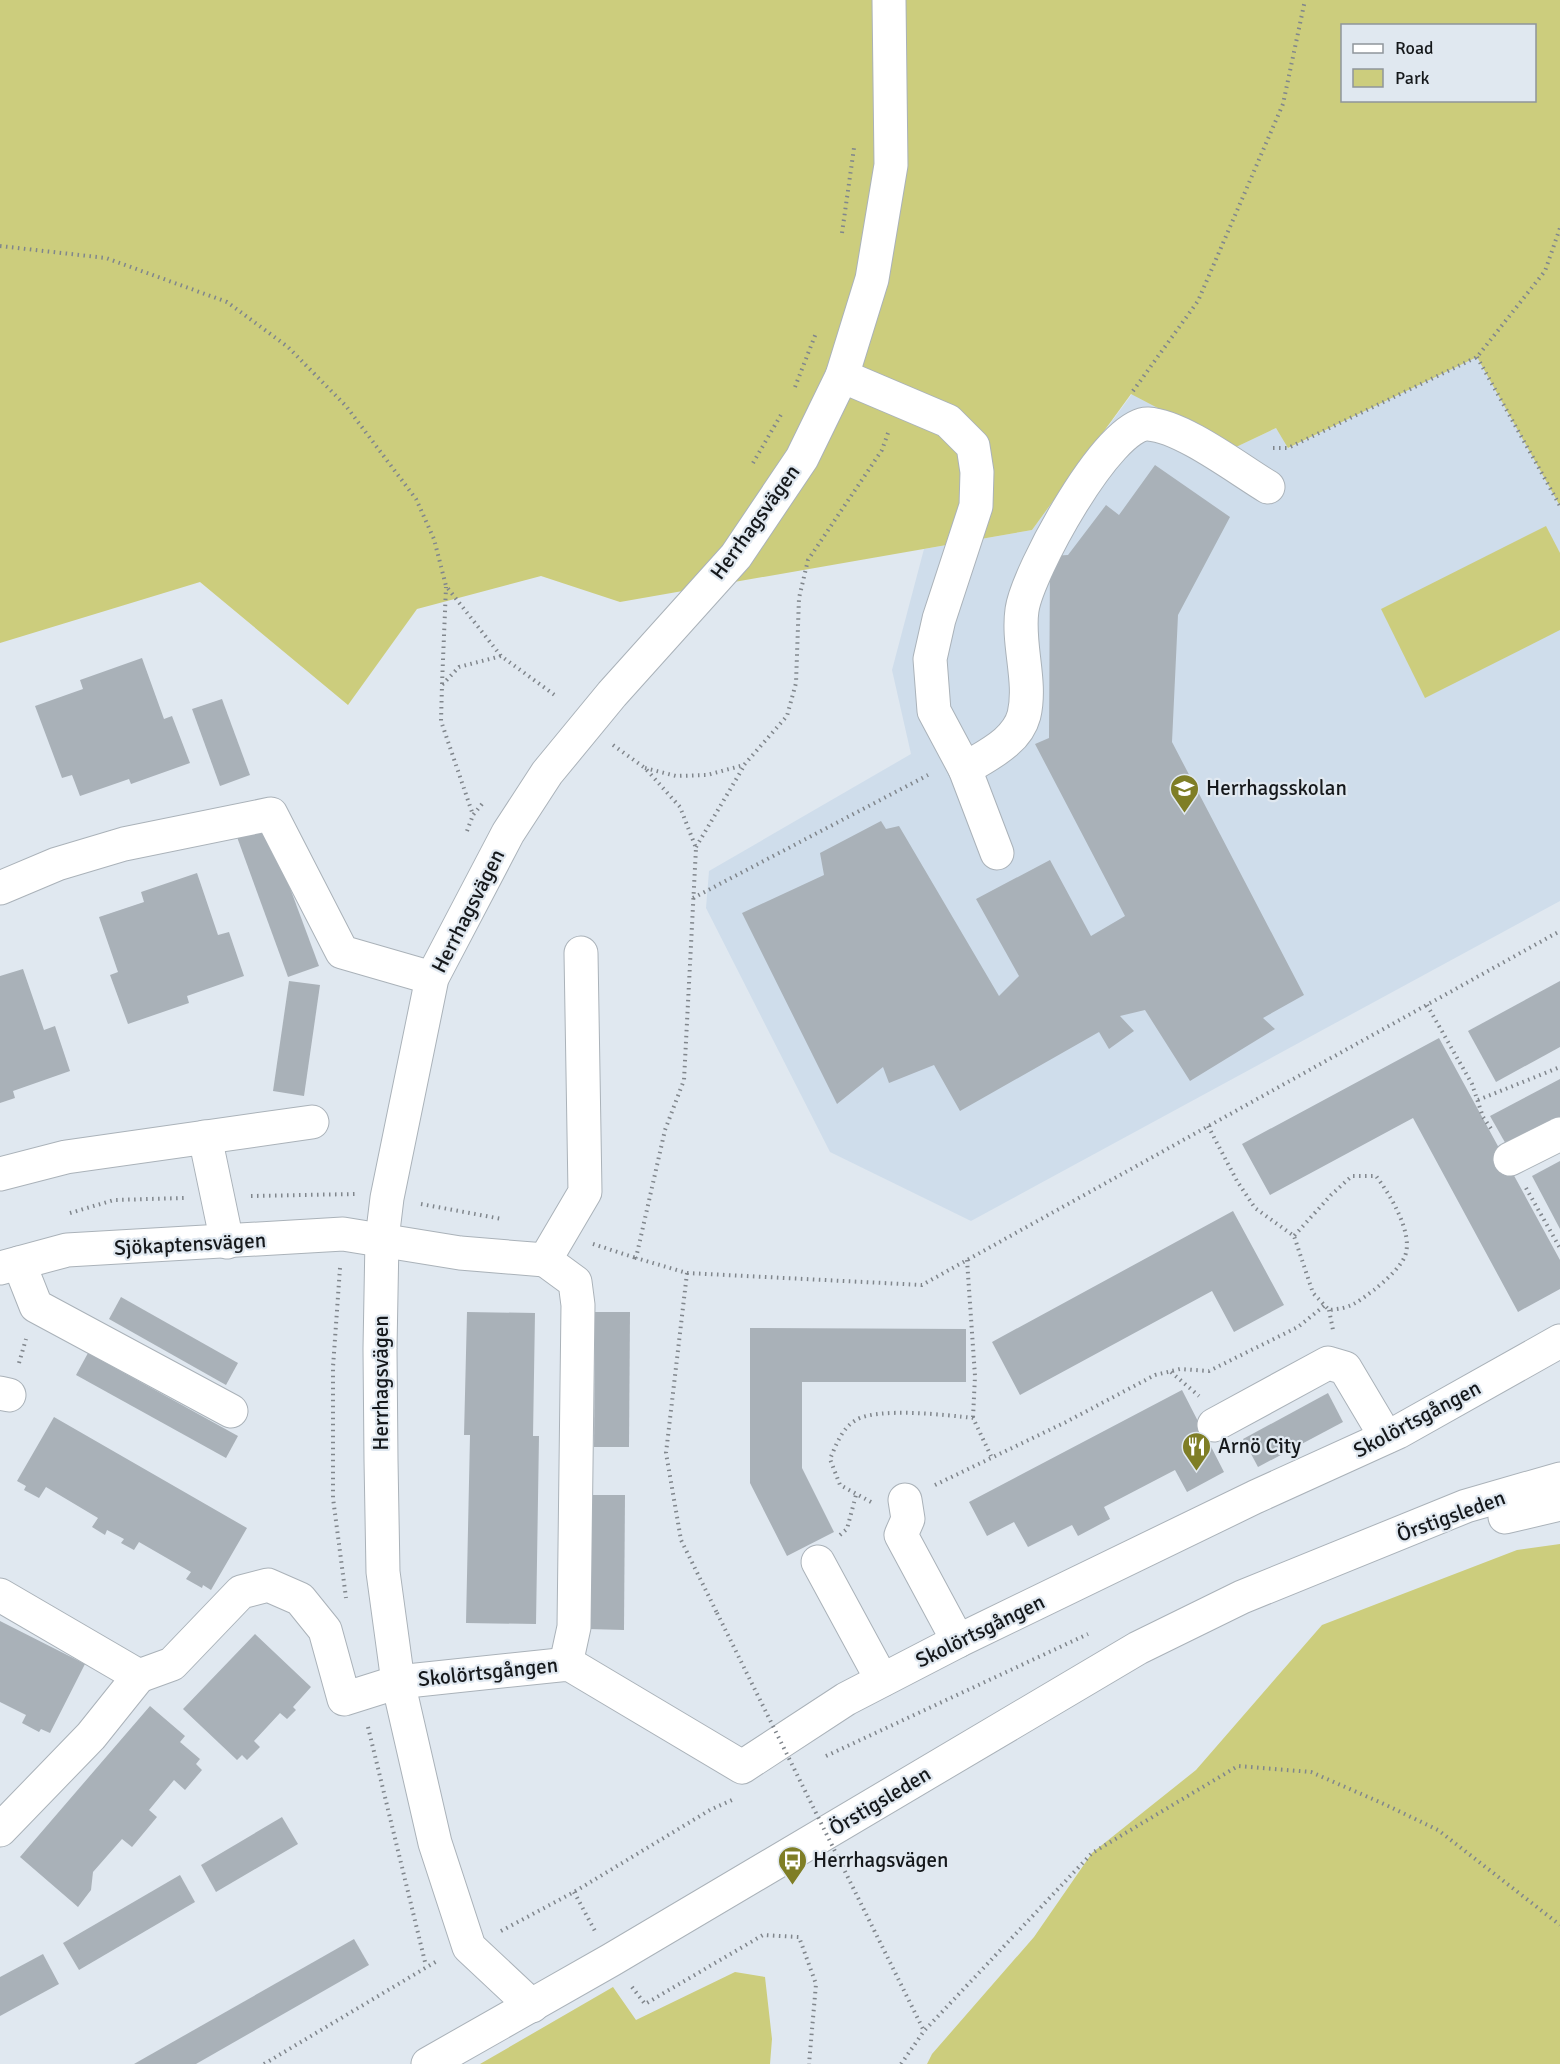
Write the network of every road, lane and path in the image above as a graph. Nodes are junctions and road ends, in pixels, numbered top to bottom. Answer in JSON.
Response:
{"nodes":[{"id":1,"x":889,"y":0,"type":"edge"},
{"id":2,"x":1305,"y":0,"type":"edge"},
{"id":3,"x":855,"y":143,"type":"dead end"},
{"id":4,"x":1560,"y":228,"type":"edge"},
{"id":5,"x":840,"y":243,"type":"dead end"},
{"id":6,"x":0,"y":246,"type":"edge"},
{"id":7,"x":816,"y":332,"type":"dead end"},
{"id":8,"x":1477,"y":357,"type":"junction"},
{"id":9,"x":842,"y":376,"type":"junction"},
{"id":10,"x":791,"y":398,"type":"dead end"},
{"id":11,"x":1142,"y":399,"type":"dead end"},
{"id":12,"x":898,"y":400,"type":"junction"},
{"id":13,"x":785,"y":408,"type":"dead end"},
{"id":14,"x":1267,"y":448,"type":"dead end"},
{"id":15,"x":750,"y":470,"type":"dead end"},
{"id":16,"x":1268,"y":487,"type":"dead end"},
{"id":17,"x":1560,"y":506,"type":"edge"},
{"id":18,"x":447,"y":586,"type":"junction"},
{"id":19,"x":501,"y":656,"type":"junction"},
{"id":20,"x":442,"y":685,"type":"junction"},
{"id":21,"x":556,"y":696,"type":"dead end"},
{"id":22,"x":605,"y":739,"type":"dead end"},
{"id":23,"x":962,"y":764,"type":"junction"},
{"id":24,"x":744,"y":765,"type":"junction"},
{"id":25,"x":645,"y":768,"type":"junction"},
{"id":26,"x":488,"y":797,"type":"dead end"},
{"id":27,"x":696,"y":848,"type":"junction"},
{"id":28,"x":997,"y":854,"type":"dead end"},
{"id":29,"x":0,"y":888,"type":"edge"},
{"id":30,"x":692,"y":898,"type":"junction"},
{"id":31,"x":1560,"y":931,"type":"edge"},
{"id":32,"x":581,"y":953,"type":"dead end"},
{"id":33,"x":432,"y":978,"type":"junction"},
{"id":34,"x":1560,"y":1067,"type":"edge"},
{"id":35,"x":1478,"y":1100,"type":"dead end"},
{"id":36,"x":312,"y":1122,"type":"dead end"},
{"id":37,"x":1208,"y":1126,"type":"junction"},
{"id":38,"x":1560,"y":1134,"type":"edge"},
{"id":39,"x":205,"y":1137,"type":"junction"},
{"id":40,"x":1510,"y":1159,"type":"dead end"},
{"id":41,"x":0,"y":1174,"type":"edge"},
{"id":42,"x":1294,"y":1236,"type":"junction"},
{"id":43,"x":382,"y":1239,"type":"junction"},
{"id":44,"x":227,"y":1242,"type":"junction"},
{"id":45,"x":545,"y":1260,"type":"junction"},
{"id":46,"x":967,"y":1260,"type":"junction"},
{"id":47,"x":9,"y":1265,"type":"edge"},
{"id":48,"x":687,"y":1273,"type":"junction"},
{"id":49,"x":1324,"y":1306,"type":"junction"},
{"id":50,"x":1560,"y":1341,"type":"edge"},
{"id":51,"x":231,"y":1411,"type":"dead end"},
{"id":52,"x":973,"y":1418,"type":"junction"},
{"id":53,"x":1214,"y":1425,"type":"dead end"},
{"id":54,"x":1386,"y":1437,"type":"junction"},
{"id":55,"x":991,"y":1456,"type":"junction"},
{"id":56,"x":1560,"y":1479,"type":"edge"},
{"id":57,"x":856,"y":1495,"type":"junction"},
{"id":58,"x":905,"y":1500,"type":"junction"},
{"id":59,"x":1560,"y":1504,"type":"edge"},
{"id":60,"x":1343,"y":1557,"type":"junction"},
{"id":61,"x":818,"y":1562,"type":"joint"},
{"id":62,"x":0,"y":1595,"type":"edge"},
{"id":63,"x":1096,"y":1631,"type":"dead end"},
{"id":64,"x":958,"y":1641,"type":"junction"},
{"id":65,"x":566,"y":1664,"type":"junction"},
{"id":66,"x":139,"y":1676,"type":"junction"},
{"id":67,"x":882,"y":1680,"type":"junction"},
{"id":68,"x":398,"y":1682,"type":"junction"},
{"id":69,"x":818,"y":1760,"type":"dead end"},
{"id":70,"x":796,"y":1770,"type":"dead end"},
{"id":71,"x":785,"y":1775,"type":"dead end"},
{"id":72,"x":742,"y":1795,"type":"dead end"},
{"id":73,"x":0,"y":1830,"type":"edge"},
{"id":74,"x":574,"y":1892,"type":"junction"},
{"id":75,"x":1560,"y":1925,"type":"edge"},
{"id":76,"x":469,"y":1947,"type":"junction"},
{"id":77,"x":611,"y":1960,"type":"junction"},
{"id":78,"x":532,"y":2006,"type":"junction"},
{"id":79,"x":924,"y":2031,"type":"junction"},
{"id":80,"x":264,"y":2064,"type":"edge"},
{"id":81,"x":428,"y":2064,"type":"edge"},
{"id":82,"x":809,"y":2064,"type":"edge"},
{"id":83,"x":901,"y":2064,"type":"edge"}],
"edges":[{"from":1,"to":9,"type":"street","name":"Herrhagsvägen"},
{"from":2,"to":11,"type":"path"},
{"from":3,"to":5,"type":"path"},
{"from":4,"to":8,"type":"path"},
{"from":6,"to":18,"type":"path"},
{"from":7,"to":10,"type":"path"},
{"from":8,"to":14,"type":"path"},
{"from":8,"to":17,"type":"path"},
{"from":9,"to":12,"type":"street"},
{"from":9,"to":33,"type":"street","name":"Herrhagsvägen"},
{"from":12,"to":23,"type":"street"},
{"from":12,"to":24,"type":"path"},
{"from":13,"to":15,"type":"path"},
{"from":16,"to":23,"type":"street"},
{"from":18,"to":19,"type":"path"},
{"from":18,"to":20,"type":"path"},
{"from":19,"to":20,"type":"path"},
{"from":19,"to":21,"type":"path"},
{"from":20,"to":26,"type":"path"},
{"from":22,"to":25,"type":"path"},
{"from":23,"to":28,"type":"street"},
{"from":23,"to":30,"type":"path"},
{"from":24,"to":25,"type":"path"},
{"from":24,"to":27,"type":"path"},
{"from":25,"to":27,"type":"path"},
{"from":27,"to":30,"type":"path"},
{"from":29,"to":33,"type":"street"},
{"from":30,"to":48,"type":"path"},
{"from":31,"to":37,"type":"path"},
{"from":32,"to":45,"type":"street"},
{"from":33,"to":43,"type":"street","name":"Herrhagsvägen"},
{"from":34,"to":35,"type":"path"},
{"from":36,"to":39,"type":"street"},
{"from":37,"to":42,"type":"path"},
{"from":37,"to":46,"type":"path"},
{"from":38,"to":40,"type":"street"},
{"from":39,"to":41,"type":"street"},
{"from":39,"to":44,"type":"street"},
{"from":42,"to":49,"type":"path"},
{"from":42,"to":49,"type":"path"},
{"from":43,"to":44,"type":"street","name":"Sjökaptensvägen"},
{"from":43,"to":45,"type":"street","name":"Sjökaptensvägen"},
{"from":43,"to":68,"type":"street","name":"Herrhagsvägen"},
{"from":44,"to":47,"type":"street","name":"Sjökaptensvägen"},
{"from":45,"to":65,"type":"street"},
{"from":46,"to":48,"type":"path"},
{"from":46,"to":52,"type":"path"},
{"from":47,"to":51,"type":"street"},
{"from":48,"to":79,"type":"path","bridge":true},
{"from":49,"to":55,"type":"path"},
{"from":50,"to":54,"type":"street","name":"Skolörtsgången"},
{"from":52,"to":55,"type":"path"},
{"from":52,"to":57,"type":"path"},
{"from":53,"to":54,"type":"street"},
{"from":54,"to":64,"type":"street","name":"Skolörtsgången"},
{"from":55,"to":58,"type":"path"},
{"from":56,"to":60,"type":"street","name":"Örstigsleden"},
{"from":57,"to":58,"type":"path"},
{"from":57,"to":61,"type":"path"},
{"from":58,"to":64,"type":"street"},
{"from":59,"to":60,"type":"street","name":"Örstigsleden"},
{"from":60,"to":77,"type":"street","name":"Örstigsleden"},
{"from":61,"to":67,"type":"street"},
{"from":62,"to":66,"type":"street"},
{"from":63,"to":69,"type":"path"},
{"from":64,"to":67,"type":"street","name":"Skolörtsgången"},
{"from":65,"to":67,"type":"street","name":"Skolörtsgången"},
{"from":65,"to":68,"type":"street","name":"Skolörtsgången"},
{"from":66,"to":68,"type":"street","name":"Skolörtsgången"},
{"from":66,"to":73,"type":"street"},
{"from":68,"to":76,"type":"street","name":"Herrhagsvägen"},
{"from":70,"to":71,"type":"path"},
{"from":72,"to":74,"type":"path"},
{"from":74,"to":76,"type":"path"},
{"from":74,"to":77,"type":"path"},
{"from":75,"to":79,"type":"path"},
{"from":76,"to":78,"type":"street","name":"Herrhagsvägen"},
{"from":76,"to":80,"type":"path"},
{"from":77,"to":78,"type":"street","name":"Örstigsleden"},
{"from":77,"to":82,"type":"path"},
{"from":78,"to":81,"type":"street","name":"Örstigsleden"},
{"from":79,"to":83,"type":"path"}]}
